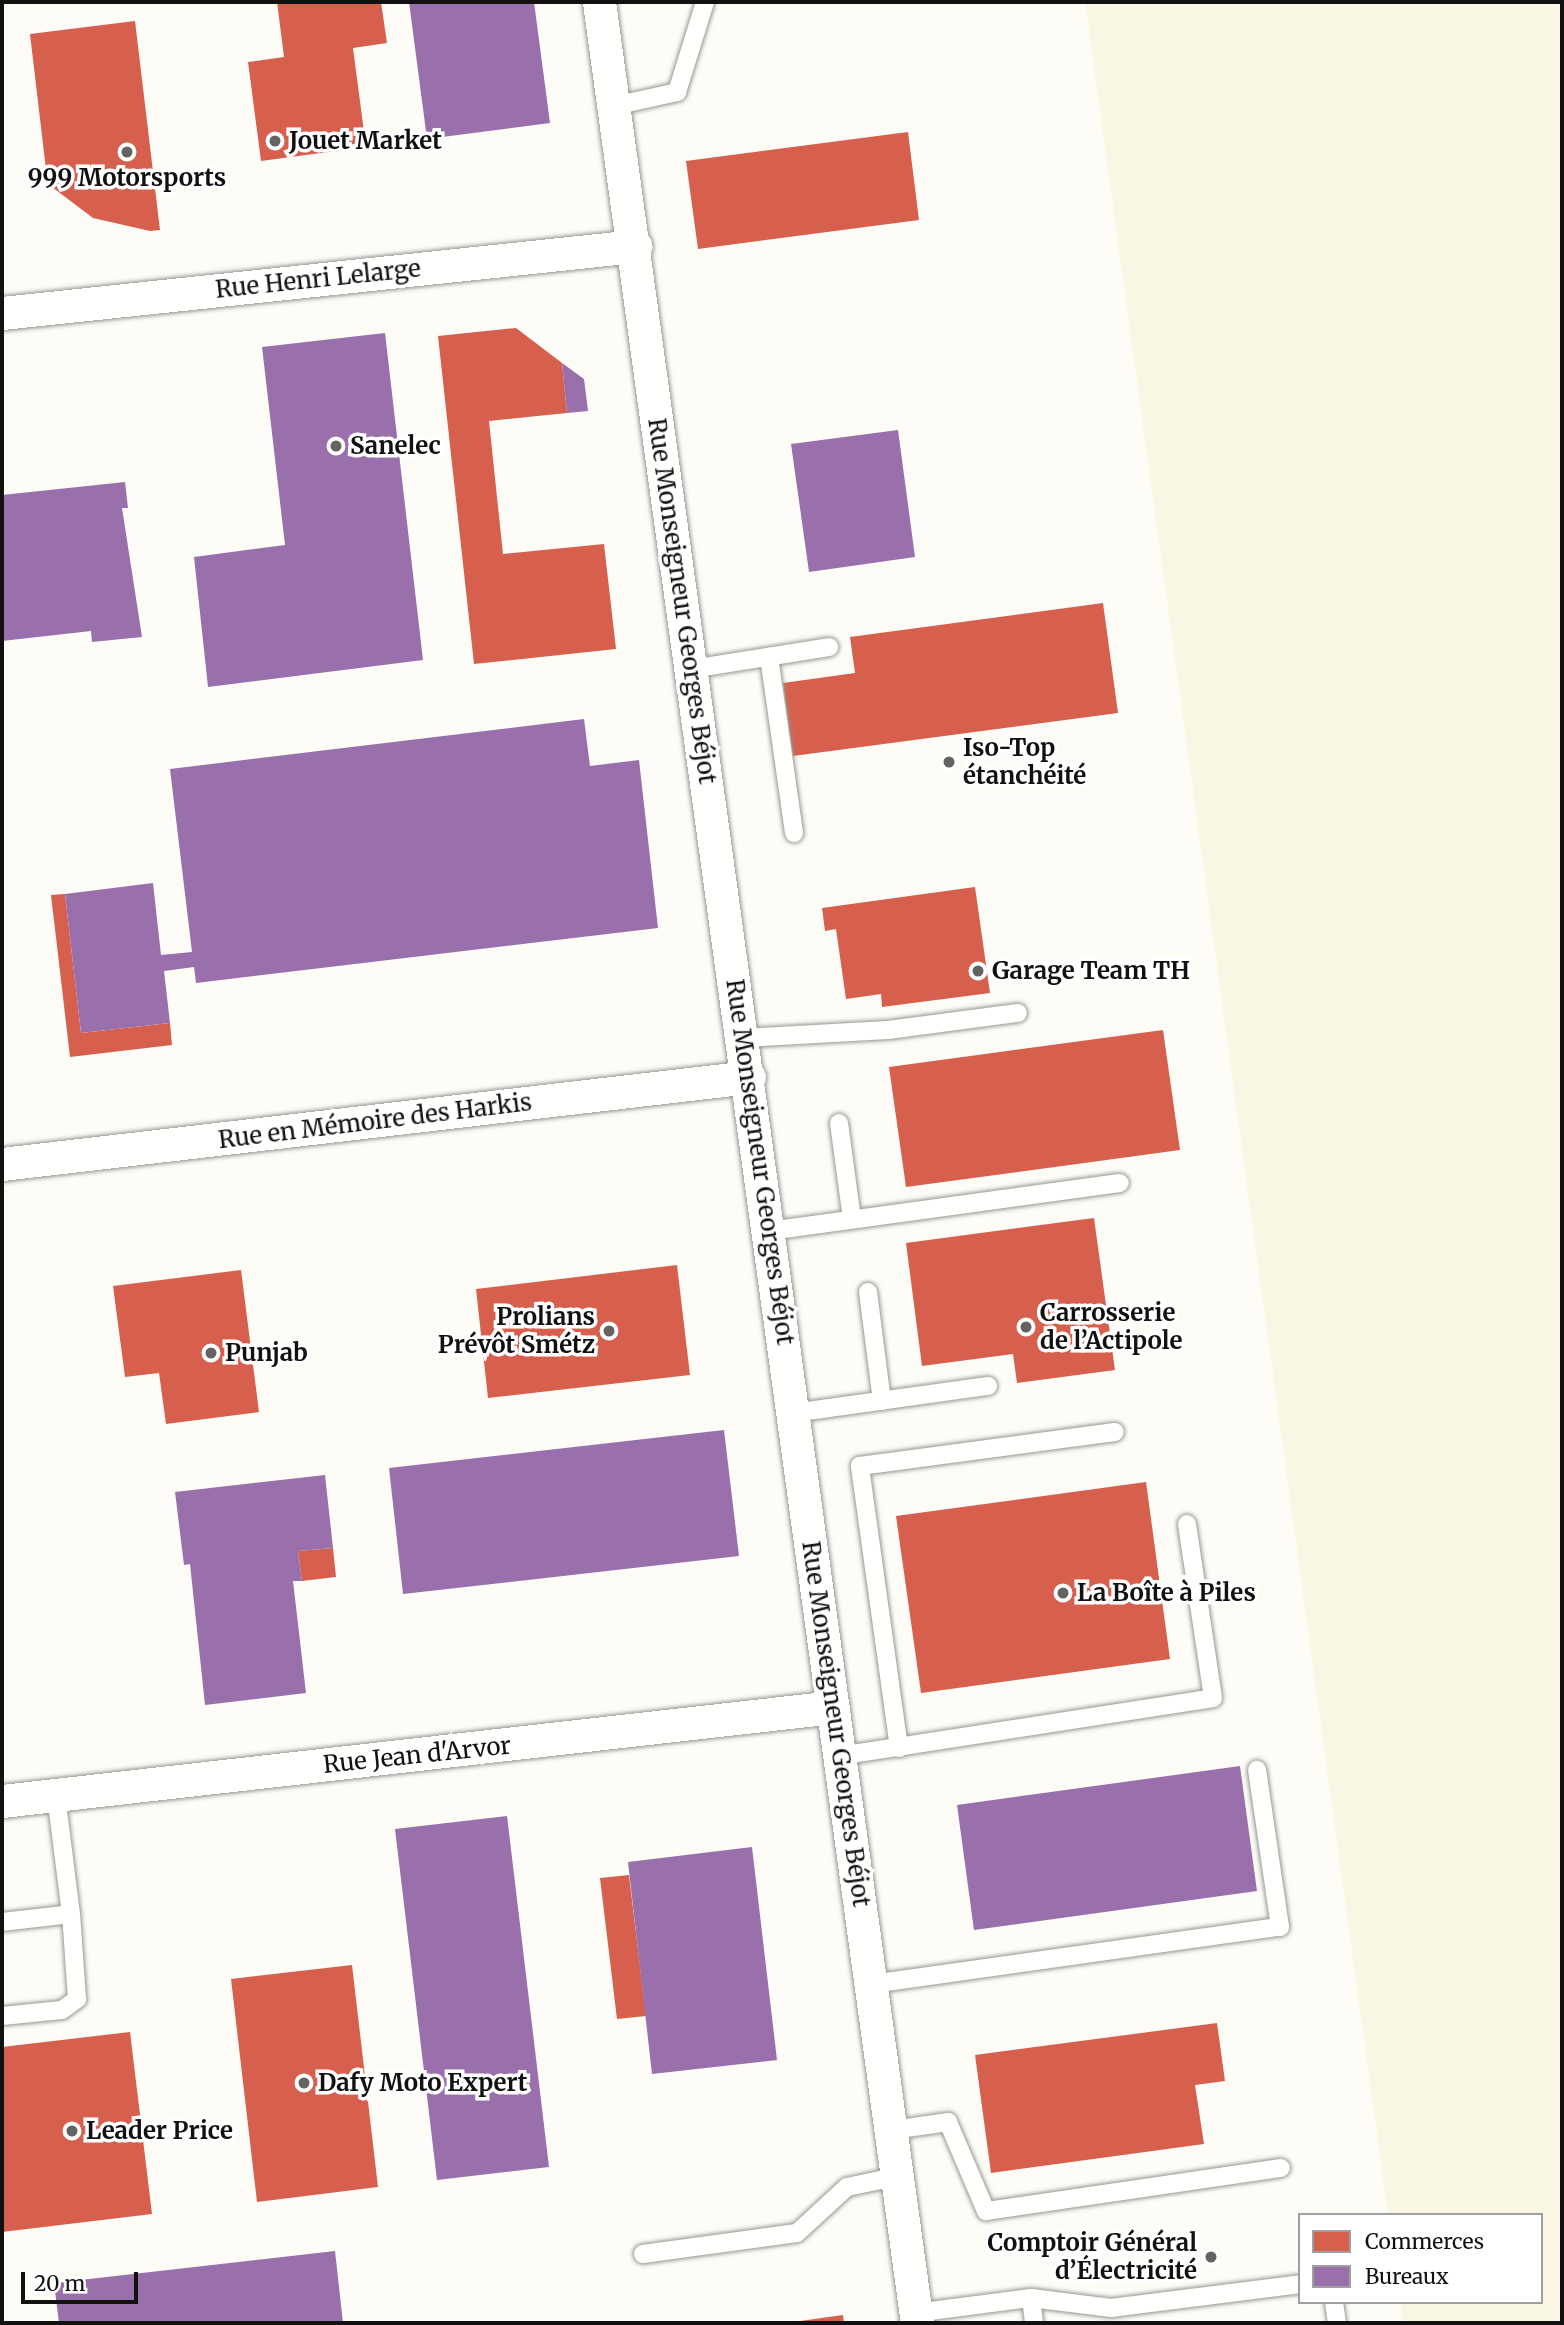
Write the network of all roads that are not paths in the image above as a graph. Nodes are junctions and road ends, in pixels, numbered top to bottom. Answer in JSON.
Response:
{"nodes":[{"id":1,"x":599,"y":2,"type":"edge"},
{"id":2,"x":705,"y":2,"type":"edge"},
{"id":3,"x":614,"y":106,"type":"junction"},
{"id":4,"x":635,"y":246,"type":"junction"},
{"id":5,"x":2,"y":313,"type":"edge"},
{"id":6,"x":829,"y":647,"type":"dead end"},
{"id":7,"x":769,"y":657,"type":"junction"},
{"id":8,"x":692,"y":669,"type":"junction"},
{"id":9,"x":794,"y":833,"type":"dead end"},
{"id":10,"x":1018,"y":1013,"type":"dead end"},
{"id":11,"x":743,"y":1038,"type":"junction"},
{"id":12,"x":749,"y":1077,"type":"junction"},
{"id":13,"x":839,"y":1123,"type":"dead end"},
{"id":14,"x":2,"y":1164,"type":"edge"},
{"id":15,"x":1119,"y":1183,"type":"dead end"},
{"id":16,"x":852,"y":1219,"type":"junction"},
{"id":17,"x":769,"y":1231,"type":"junction"},
{"id":18,"x":868,"y":1292,"type":"dead end"},
{"id":19,"x":988,"y":1386,"type":"dead end"},
{"id":20,"x":882,"y":1401,"type":"junction"},
{"id":21,"x":793,"y":1413,"type":"junction"},
{"id":22,"x":1115,"y":1432,"type":"dead end"},
{"id":23,"x":1187,"y":1524,"type":"dead end"},
{"id":24,"x":833,"y":1707,"type":"junction"},
{"id":25,"x":899,"y":1748,"type":"junction"},
{"id":26,"x":839,"y":1756,"type":"junction"},
{"id":27,"x":1257,"y":1770,"type":"dead end"},
{"id":28,"x":56,"y":1795,"type":"junction"},
{"id":29,"x":2,"y":1801,"type":"edge"},
{"id":30,"x":71,"y":1914,"type":"junction"},
{"id":31,"x":2,"y":1922,"type":"edge"},
{"id":32,"x":872,"y":1984,"type":"junction"},
{"id":33,"x":2,"y":2016,"type":"edge"},
{"id":34,"x":892,"y":2130,"type":"junction"},
{"id":35,"x":1281,"y":2168,"type":"dead end"},
{"id":36,"x":899,"y":2176,"type":"junction"},
{"id":37,"x":643,"y":2253,"type":"dead end"},
{"id":38,"x":1298,"y":2284,"type":"edge"},
{"id":39,"x":1031,"y":2298,"type":"junction"},
{"id":40,"x":1334,"y":2304,"type":"edge"},
{"id":41,"x":916,"y":2318,"type":"edge"},
{"id":42,"x":1034,"y":2323,"type":"edge"},
{"id":43,"x":1337,"y":2323,"type":"edge"}],
"edges":[{"from":1,"to":3,"type":"street","name":"Rue Monseigneur Georges Béjot"},
{"from":2,"to":3,"type":"lane"},
{"from":3,"to":4,"type":"street","name":"Rue Monseigneur Georges Béjot"},
{"from":4,"to":5,"type":"street","name":"Rue Henri Lelarge"},
{"from":4,"to":8,"type":"street","name":"Rue Monseigneur Georges Béjot"},
{"from":6,"to":7,"type":"lane"},
{"from":7,"to":8,"type":"lane"},
{"from":7,"to":9,"type":"lane"},
{"from":8,"to":11,"type":"street","name":"Rue Monseigneur Georges Béjot"},
{"from":10,"to":11,"type":"lane"},
{"from":11,"to":12,"type":"street","name":"Rue Monseigneur Georges Béjot"},
{"from":12,"to":14,"type":"street","name":"Rue en Mémoire des Harkis"},
{"from":12,"to":17,"type":"street","name":"Rue Monseigneur Georges Béjot"},
{"from":13,"to":16,"type":"lane"},
{"from":15,"to":16,"type":"lane"},
{"from":16,"to":17,"type":"lane"},
{"from":17,"to":21,"type":"street","name":"Rue Monseigneur Georges Béjot"},
{"from":18,"to":20,"type":"lane"},
{"from":19,"to":20,"type":"lane"},
{"from":20,"to":21,"type":"lane"},
{"from":21,"to":24,"type":"street","name":"Rue Monseigneur Georges Béjot"},
{"from":22,"to":25,"type":"lane"},
{"from":23,"to":25,"type":"lane"},
{"from":24,"to":26,"type":"street","name":"Rue Monseigneur Georges Béjot"},
{"from":24,"to":28,"type":"street","name":"Rue Jean d'Arvor"},
{"from":25,"to":26,"type":"lane"},
{"from":26,"to":32,"type":"street","name":"Rue Monseigneur Georges Béjot"},
{"from":27,"to":32,"type":"lane"},
{"from":28,"to":29,"type":"street","name":"Rue Jean d'Arvor"},
{"from":28,"to":30,"type":"lane"},
{"from":30,"to":31,"type":"lane"},
{"from":30,"to":33,"type":"lane"},
{"from":32,"to":34,"type":"street","name":"Rue Monseigneur Georges Béjot"},
{"from":34,"to":35,"type":"lane"},
{"from":34,"to":36,"type":"street","name":"Rue Monseigneur Georges Béjot"},
{"from":36,"to":37,"type":"lane"},
{"from":36,"to":41,"type":"street","name":"Rue Monseigneur Georges Béjot"},
{"from":38,"to":39,"type":"lane"},
{"from":39,"to":41,"type":"lane"},
{"from":39,"to":42,"type":"lane"},
{"from":40,"to":43,"type":"lane"}]}
